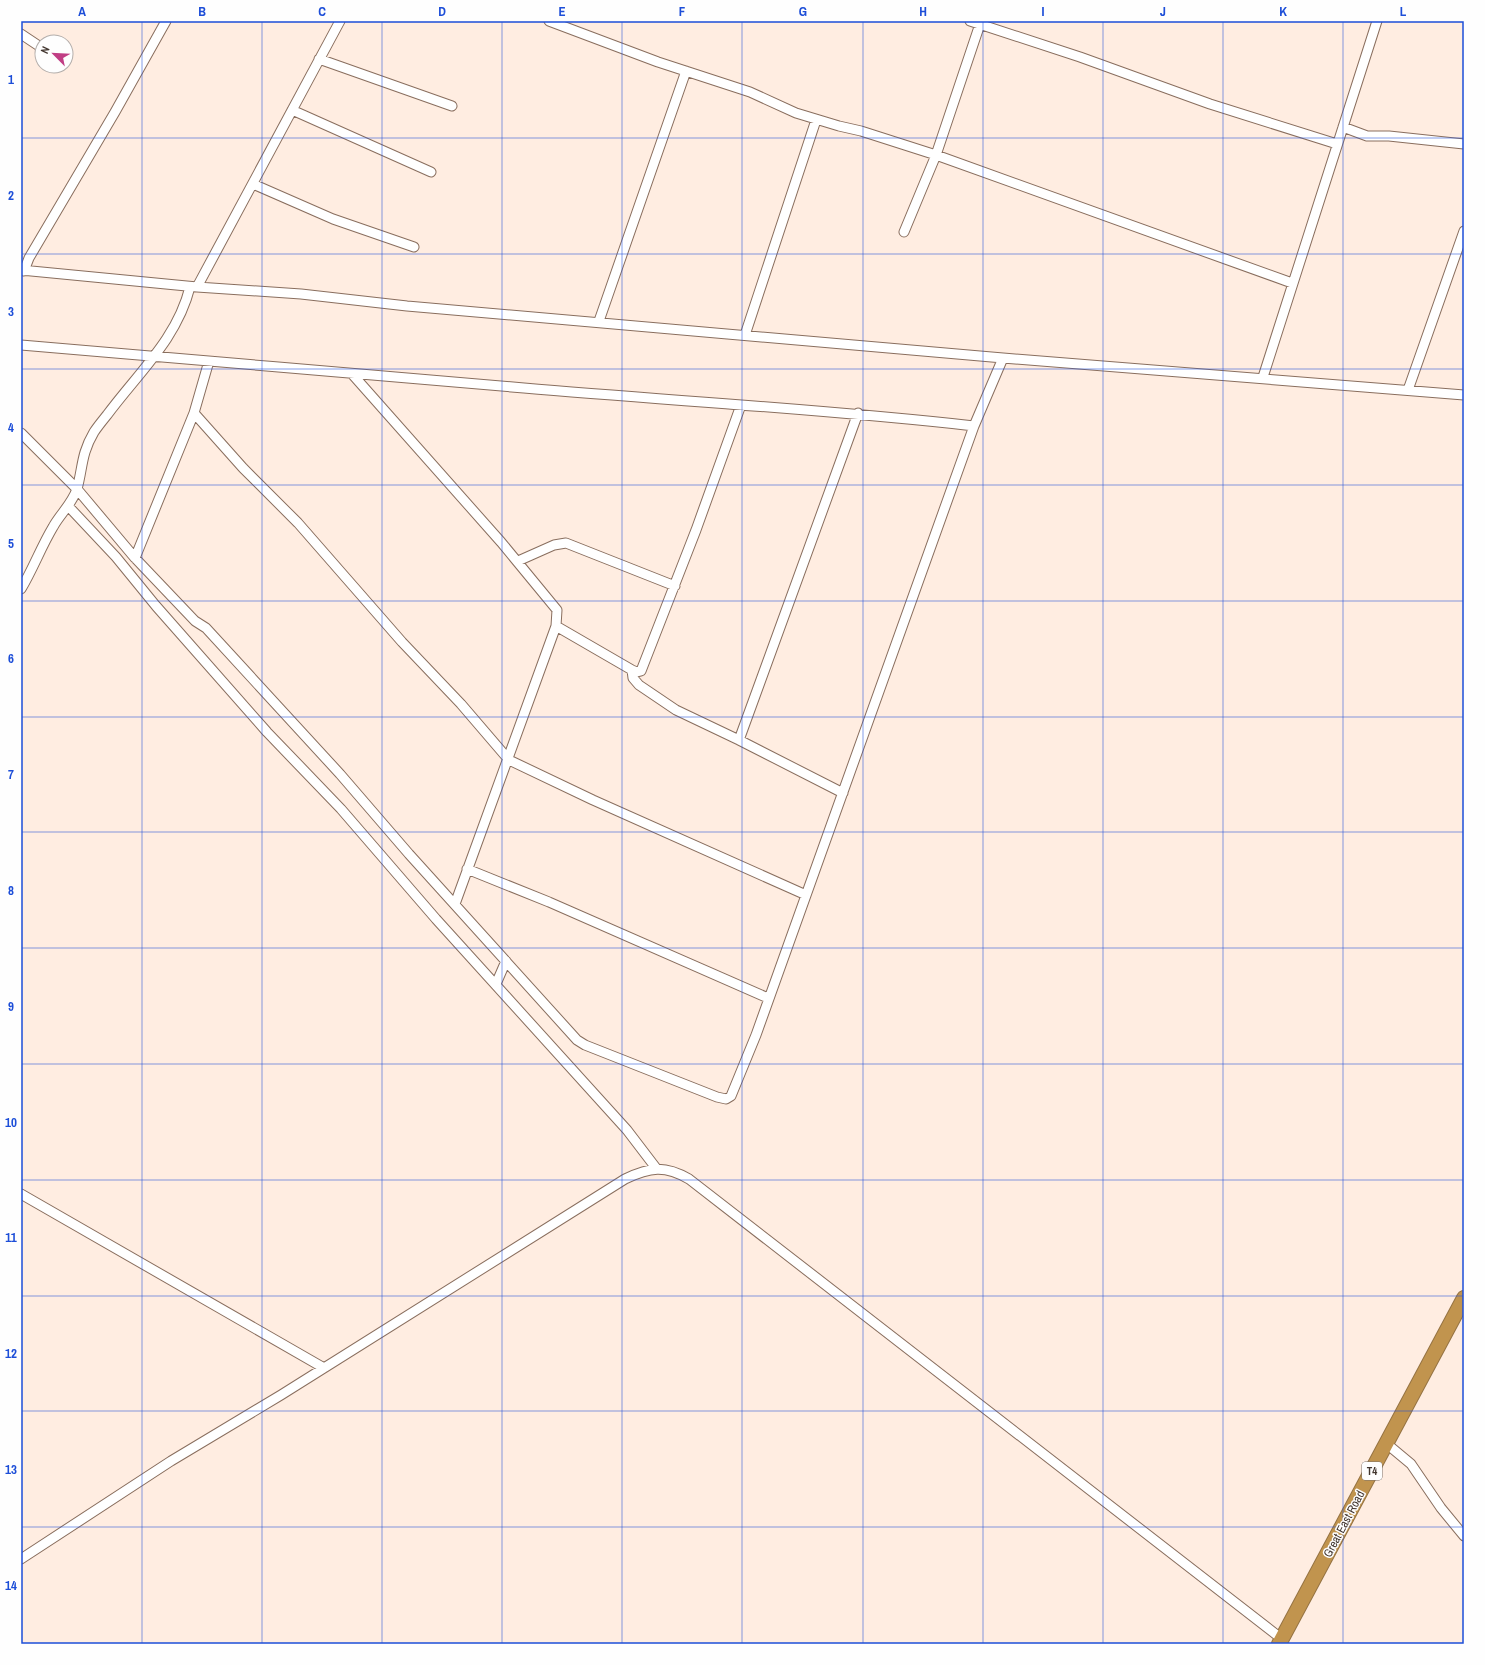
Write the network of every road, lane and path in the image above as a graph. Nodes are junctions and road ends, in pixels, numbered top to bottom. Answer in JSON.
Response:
{"nodes":[{"id":1,"x":166,"y":21,"type":"edge"},
{"id":2,"x":340,"y":21,"type":"edge"},
{"id":3,"x":549,"y":21,"type":"edge"},
{"id":4,"x":970,"y":21,"type":"edge"},
{"id":5,"x":1377,"y":21,"type":"edge"},
{"id":6,"x":980,"y":24,"type":"junction"},
{"id":7,"x":21,"y":34,"type":"edge"},
{"id":8,"x":34,"y":43,"type":"edge"},
{"id":9,"x":319,"y":59,"type":"junction"},
{"id":10,"x":686,"y":71,"type":"junction"},
{"id":11,"x":452,"y":106,"type":"dead end"},
{"id":12,"x":292,"y":110,"type":"junction"},
{"id":13,"x":816,"y":120,"type":"junction"},
{"id":14,"x":1343,"y":127,"type":"junction"},
{"id":15,"x":1337,"y":144,"type":"junction"},
{"id":16,"x":1464,"y":144,"type":"edge"},
{"id":17,"x":936,"y":155,"type":"junction"},
{"id":18,"x":431,"y":172,"type":"dead end"},
{"id":19,"x":253,"y":184,"type":"junction"},
{"id":20,"x":1464,"y":231,"type":"edge"},
{"id":21,"x":904,"y":232,"type":"dead end"},
{"id":22,"x":414,"y":247,"type":"dead end"},
{"id":23,"x":23,"y":270,"type":"edge"},
{"id":24,"x":1292,"y":283,"type":"junction"},
{"id":25,"x":194,"y":287,"type":"junction"},
{"id":26,"x":598,"y":322,"type":"junction"},
{"id":27,"x":745,"y":335,"type":"junction"},
{"id":28,"x":21,"y":345,"type":"edge"},
{"id":29,"x":156,"y":355,"type":"junction"},
{"id":30,"x":1003,"y":358,"type":"junction"},
{"id":31,"x":209,"y":361,"type":"junction"},
{"id":32,"x":354,"y":375,"type":"junction"},
{"id":33,"x":1263,"y":377,"type":"junction"},
{"id":34,"x":1408,"y":390,"type":"junction"},
{"id":35,"x":1464,"y":394,"type":"edge"},
{"id":36,"x":741,"y":405,"type":"junction"},
{"id":37,"x":194,"y":413,"type":"junction"},
{"id":38,"x":858,"y":413,"type":"junction"},
{"id":39,"x":974,"y":426,"type":"junction"},
{"id":40,"x":21,"y":433,"type":"edge"},
{"id":41,"x":77,"y":489,"type":"junction"},
{"id":42,"x":69,"y":507,"type":"junction"},
{"id":43,"x":136,"y":558,"type":"junction"},
{"id":44,"x":518,"y":561,"type":"junction"},
{"id":45,"x":675,"y":586,"type":"junction"},
{"id":46,"x":21,"y":589,"type":"edge"},
{"id":47,"x":556,"y":626,"type":"junction"},
{"id":48,"x":632,"y":670,"type":"junction"},
{"id":49,"x":739,"y":740,"type":"junction"},
{"id":50,"x":507,"y":757,"type":"junction"},
{"id":51,"x":843,"y":793,"type":"junction"},
{"id":52,"x":467,"y":869,"type":"junction"},
{"id":53,"x":806,"y":895,"type":"junction"},
{"id":54,"x":455,"y":904,"type":"junction"},
{"id":55,"x":506,"y":961,"type":"junction"},
{"id":56,"x":496,"y":984,"type":"junction"},
{"id":57,"x":768,"y":998,"type":"junction"},
{"id":58,"x":656,"y":1168,"type":"junction"},
{"id":59,"x":21,"y":1194,"type":"edge"},
{"id":60,"x":1464,"y":1298,"type":"edge"},
{"id":61,"x":324,"y":1368,"type":"junction"},
{"id":62,"x":1387,"y":1444,"type":"junction"},
{"id":63,"x":1464,"y":1536,"type":"edge"},
{"id":64,"x":21,"y":1559,"type":"edge"},
{"id":65,"x":1281,"y":1642,"type":"edge"}],
"edges":[{"from":1,"to":23,"type":"street"},
{"from":2,"to":9,"type":"street"},
{"from":3,"to":10,"type":"street"},
{"from":4,"to":6,"type":"street"},
{"from":5,"to":14,"type":"street"},
{"from":6,"to":15,"type":"street"},
{"from":6,"to":17,"type":"street"},
{"from":7,"to":8,"type":"street"},
{"from":9,"to":11,"type":"street"},
{"from":9,"to":12,"type":"street"},
{"from":10,"to":13,"type":"street"},
{"from":10,"to":26,"type":"street"},
{"from":12,"to":18,"type":"street"},
{"from":12,"to":19,"type":"street"},
{"from":13,"to":17,"type":"street"},
{"from":13,"to":27,"type":"street"},
{"from":14,"to":15,"type":"street"},
{"from":14,"to":16,"type":"street"},
{"from":15,"to":24,"type":"street"},
{"from":17,"to":21,"type":"street"},
{"from":17,"to":24,"type":"street"},
{"from":19,"to":22,"type":"street"},
{"from":19,"to":25,"type":"street"},
{"from":20,"to":34,"type":"street"},
{"from":23,"to":25,"type":"street"},
{"from":24,"to":33,"type":"street"},
{"from":25,"to":26,"type":"street"},
{"from":25,"to":29,"type":"street"},
{"from":26,"to":27,"type":"street"},
{"from":27,"to":30,"type":"street"},
{"from":28,"to":29,"type":"street"},
{"from":29,"to":31,"type":"street"},
{"from":29,"to":41,"type":"street"},
{"from":30,"to":33,"type":"street"},
{"from":30,"to":39,"type":"street"},
{"from":31,"to":32,"type":"street"},
{"from":31,"to":37,"type":"street"},
{"from":32,"to":36,"type":"street"},
{"from":32,"to":44,"type":"street"},
{"from":33,"to":34,"type":"street"},
{"from":34,"to":35,"type":"street"},
{"from":36,"to":38,"type":"street"},
{"from":36,"to":45,"type":"street"},
{"from":37,"to":43,"type":"street"},
{"from":37,"to":50,"type":"street"},
{"from":38,"to":39,"type":"street"},
{"from":38,"to":49,"type":"street"},
{"from":39,"to":51,"type":"street"},
{"from":40,"to":41,"type":"street"},
{"from":41,"to":42,"type":"street"},
{"from":41,"to":43,"type":"street"},
{"from":42,"to":46,"type":"street"},
{"from":42,"to":56,"type":"street"},
{"from":43,"to":54,"type":"street"},
{"from":44,"to":45,"type":"street"},
{"from":44,"to":47,"type":"street"},
{"from":45,"to":48,"type":"street"},
{"from":47,"to":48,"type":"street"},
{"from":47,"to":50,"type":"street"},
{"from":48,"to":49,"type":"street"},
{"from":49,"to":51,"type":"street"},
{"from":50,"to":52,"type":"street"},
{"from":50,"to":53,"type":"street"},
{"from":51,"to":53,"type":"street"},
{"from":52,"to":54,"type":"street"},
{"from":52,"to":57,"type":"street"},
{"from":53,"to":57,"type":"street"},
{"from":54,"to":55,"type":"street"},
{"from":55,"to":56,"type":"street"},
{"from":55,"to":57,"type":"street"},
{"from":56,"to":58,"type":"street"},
{"from":58,"to":61,"type":"street"},
{"from":58,"to":65,"type":"street"},
{"from":59,"to":61,"type":"street"},
{"from":60,"to":62,"type":"highway","name":"Great East Road","number":"T4"},
{"from":61,"to":64,"type":"street"},
{"from":62,"to":63,"type":"street"},
{"from":62,"to":65,"type":"highway","name":"Great East Road","number":"T4"}]}
